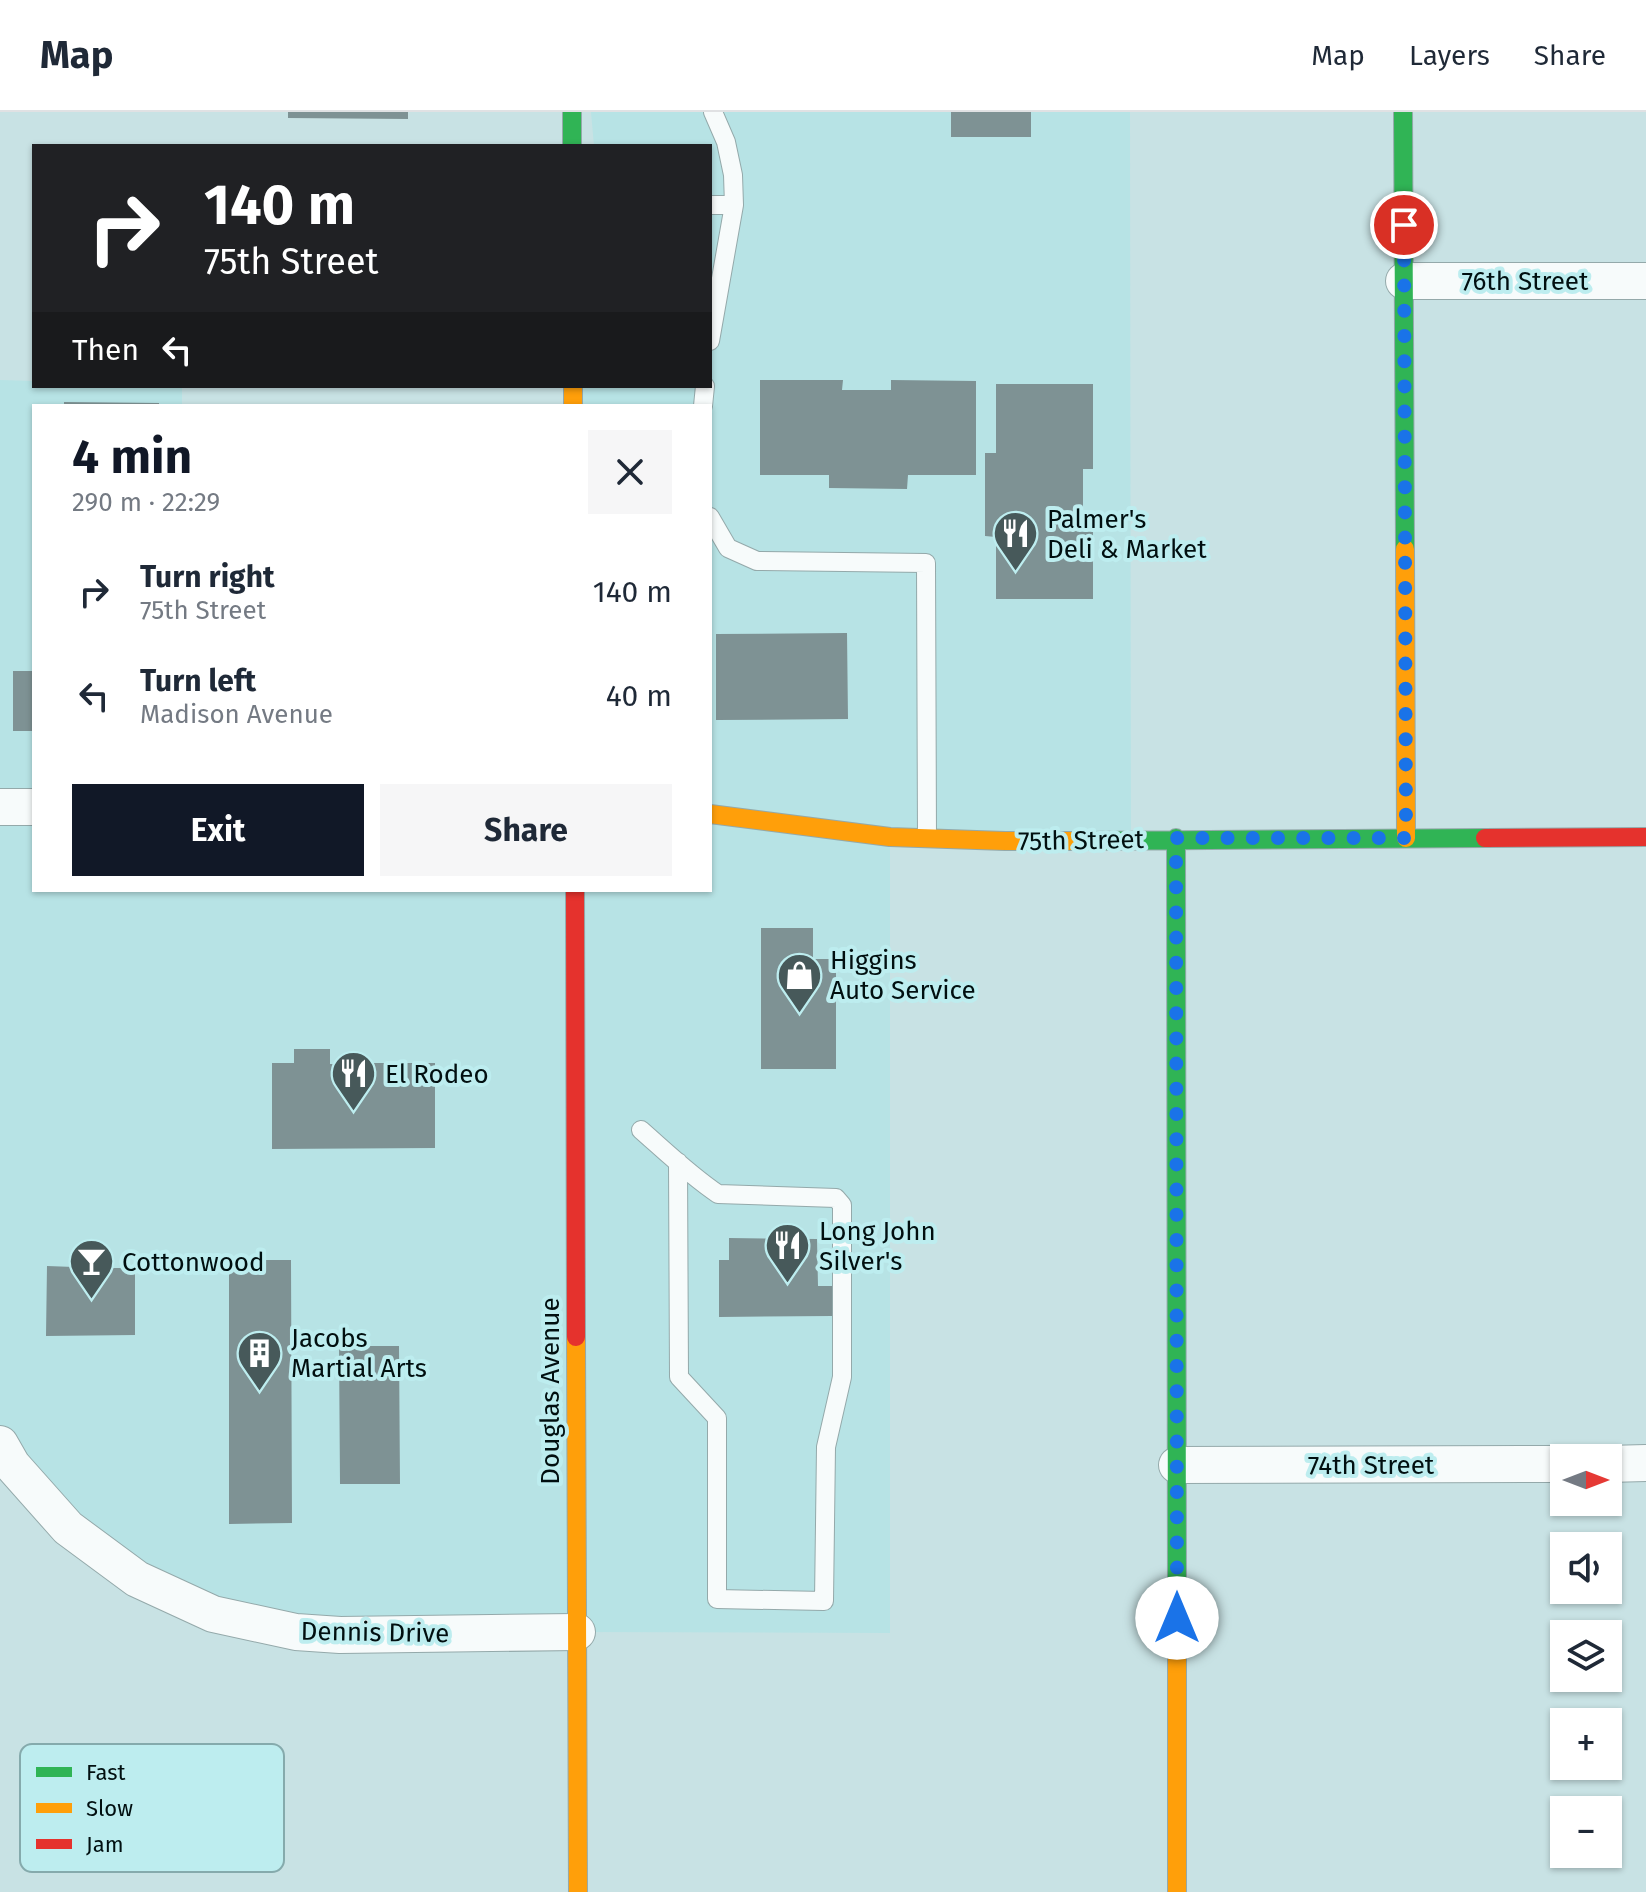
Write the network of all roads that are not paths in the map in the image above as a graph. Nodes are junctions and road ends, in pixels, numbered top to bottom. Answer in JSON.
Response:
{"nodes":[{"id":1,"x":572,"y":112,"type":"edge"},
{"id":2,"x":713,"y":112,"type":"edge"},
{"id":3,"x":1403,"y":112,"type":"edge"},
{"id":4,"x":572,"y":144,"type":"edge"},
{"id":5,"x":712,"y":205,"type":"edge"},
{"id":6,"x":734,"y":205,"type":"junction"},
{"id":7,"x":1404,"y":281,"type":"junction"},
{"id":8,"x":1646,"y":281,"type":"edge"},
{"id":9,"x":712,"y":330,"type":"edge"},
{"id":10,"x":712,"y":520,"type":"edge"},
{"id":11,"x":0,"y":807,"type":"edge"},
{"id":12,"x":32,"y":807,"type":"edge"},
{"id":13,"x":712,"y":814,"type":"edge"},
{"id":14,"x":1646,"y":837,"type":"edge"},
{"id":15,"x":927,"y":838,"type":"junction"},
{"id":16,"x":1176,"y":838,"type":"junction"},
{"id":17,"x":1406,"y":838,"type":"junction"},
{"id":18,"x":575,"y":892,"type":"edge"},
{"id":19,"x":641,"y":1130,"type":"dead end"},
{"id":20,"x":678,"y":1162,"type":"junction"},
{"id":21,"x":0,"y":1444,"type":"edge"},
{"id":22,"x":1646,"y":1463,"type":"edge"},
{"id":23,"x":1550,"y":1464,"type":"edge"},
{"id":24,"x":1622,"y":1464,"type":"edge"},
{"id":25,"x":1177,"y":1465,"type":"junction"},
{"id":26,"x":577,"y":1632,"type":"junction"},
{"id":27,"x":578,"y":1892,"type":"edge"},
{"id":28,"x":1177,"y":1892,"type":"edge"}],
"edges":[{"from":1,"to":4,"type":"street"},
{"from":2,"to":6,"type":"lane"},
{"from":3,"to":7,"type":"street"},
{"from":5,"to":6,"type":"lane"},
{"from":6,"to":9,"type":"lane"},
{"from":7,"to":8,"type":"street","name":"76th Street"},
{"from":7,"to":17,"type":"street"},
{"from":10,"to":15,"type":"lane"},
{"from":11,"to":12,"type":"street"},
{"from":13,"to":15,"type":"street","name":"75th Street"},
{"from":14,"to":17,"type":"street","name":"75th Street"},
{"from":15,"to":16,"type":"street","name":"75th Street"},
{"from":16,"to":17,"type":"street","name":"75th Street"},
{"from":16,"to":25,"type":"street"},
{"from":18,"to":26,"type":"street","name":"Douglas Avenue"},
{"from":19,"to":20,"type":"lane"},
{"from":20,"to":20,"type":"lane"},
{"from":21,"to":26,"type":"street","name":"Dennis Drive"},
{"from":22,"to":24,"type":"street"},
{"from":23,"to":25,"type":"street","name":"74th Street"},
{"from":25,"to":28,"type":"street"},
{"from":26,"to":27,"type":"street","name":"Douglas Avenue"}]}
